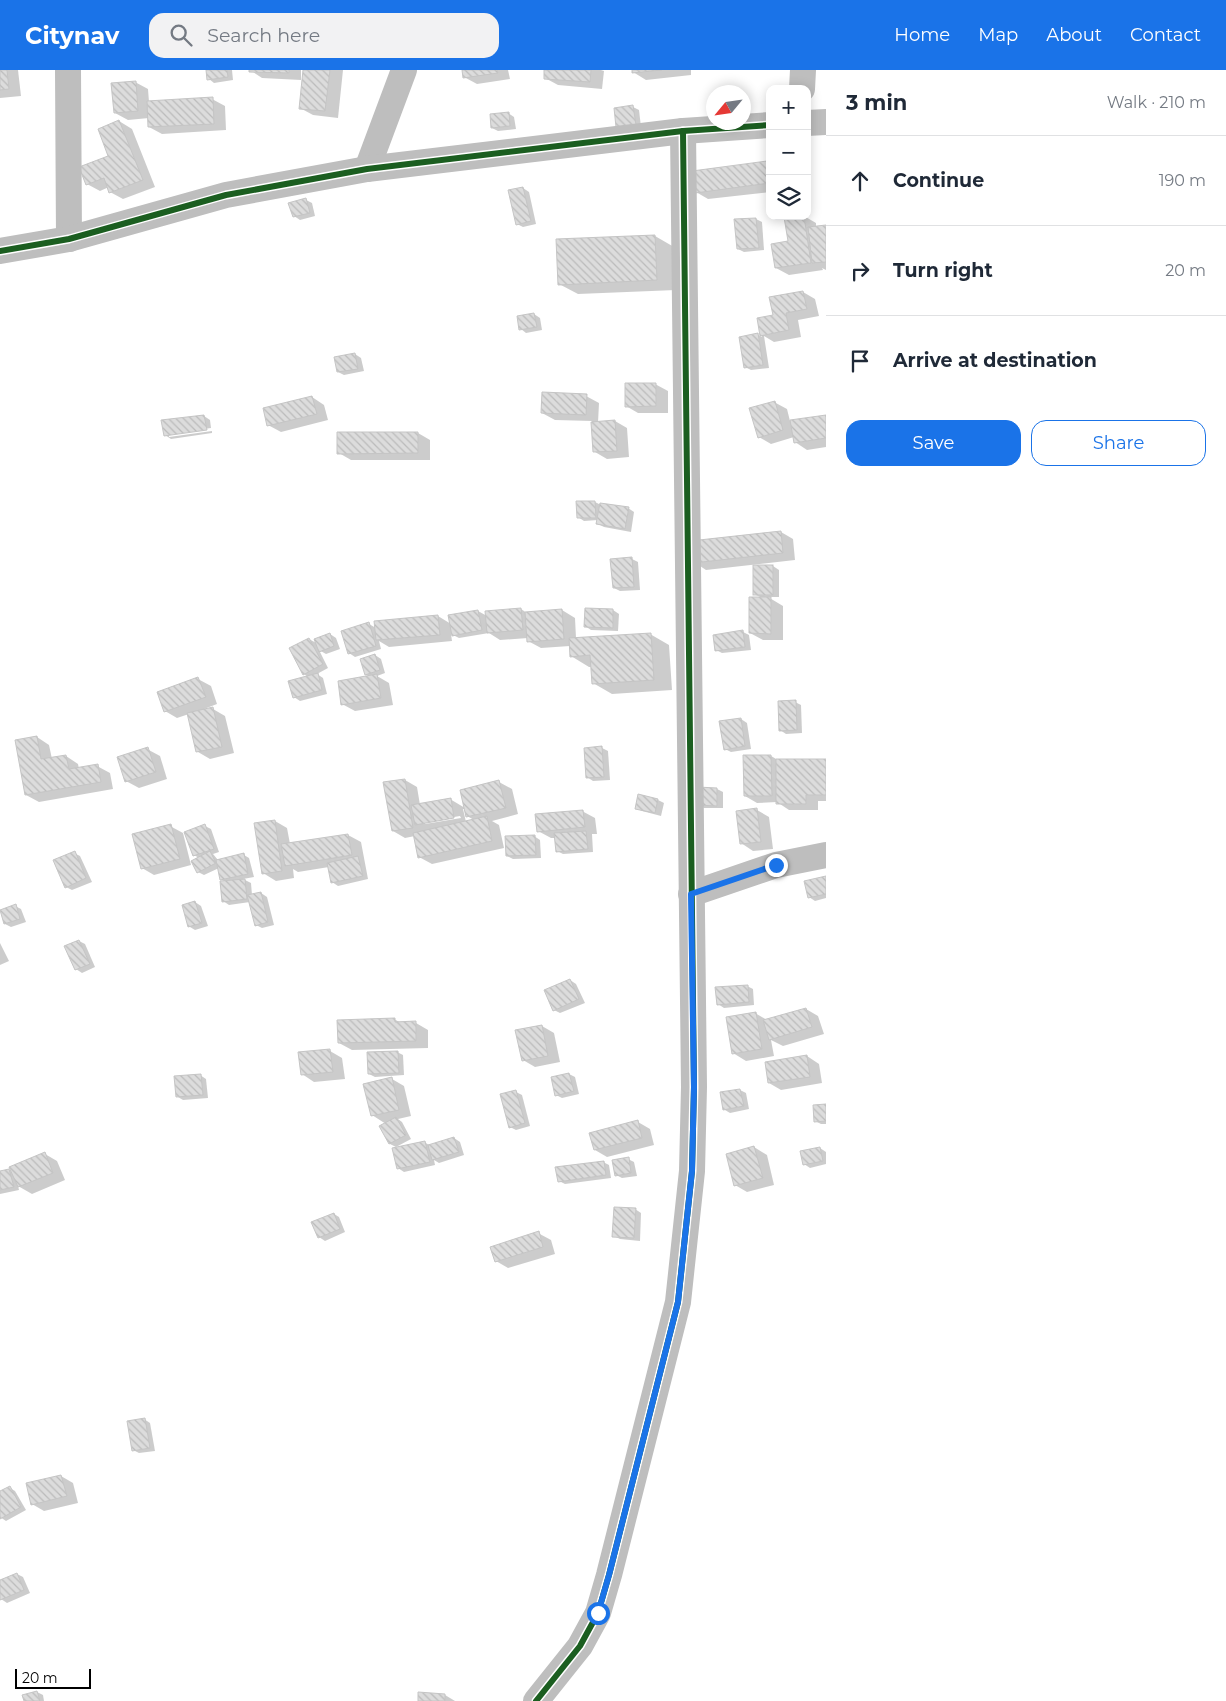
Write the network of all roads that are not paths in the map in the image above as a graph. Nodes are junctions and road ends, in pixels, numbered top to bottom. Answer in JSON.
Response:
{"nodes":[{"id":1,"x":68,"y":70,"type":"edge"},
{"id":2,"x":404,"y":70,"type":"edge"},
{"id":3,"x":803,"y":70,"type":"edge"},
{"id":4,"x":802,"y":85,"type":"edge"},
{"id":5,"x":826,"y":122,"type":"edge"},
{"id":6,"x":811,"y":123,"type":"edge"},
{"id":7,"x":766,"y":126,"type":"edge"},
{"id":8,"x":683,"y":132,"type":"junction"},
{"id":9,"x":367,"y":169,"type":"junction"},
{"id":10,"x":69,"y":239,"type":"junction"},
{"id":11,"x":0,"y":251,"type":"edge"},
{"id":12,"x":826,"y":855,"type":"edge"},
{"id":13,"x":691,"y":894,"type":"junction"},
{"id":14,"x":536,"y":1701,"type":"edge"}],
"edges":[{"from":1,"to":10,"type":"street"},
{"from":2,"to":9,"type":"street"},
{"from":3,"to":4,"type":"street"},
{"from":5,"to":6,"type":"street"},
{"from":7,"to":8,"type":"street"},
{"from":8,"to":9,"type":"street"},
{"from":8,"to":13,"type":"street"},
{"from":9,"to":10,"type":"street"},
{"from":10,"to":11,"type":"street"},
{"from":12,"to":13,"type":"street"},
{"from":13,"to":14,"type":"street"}]}
